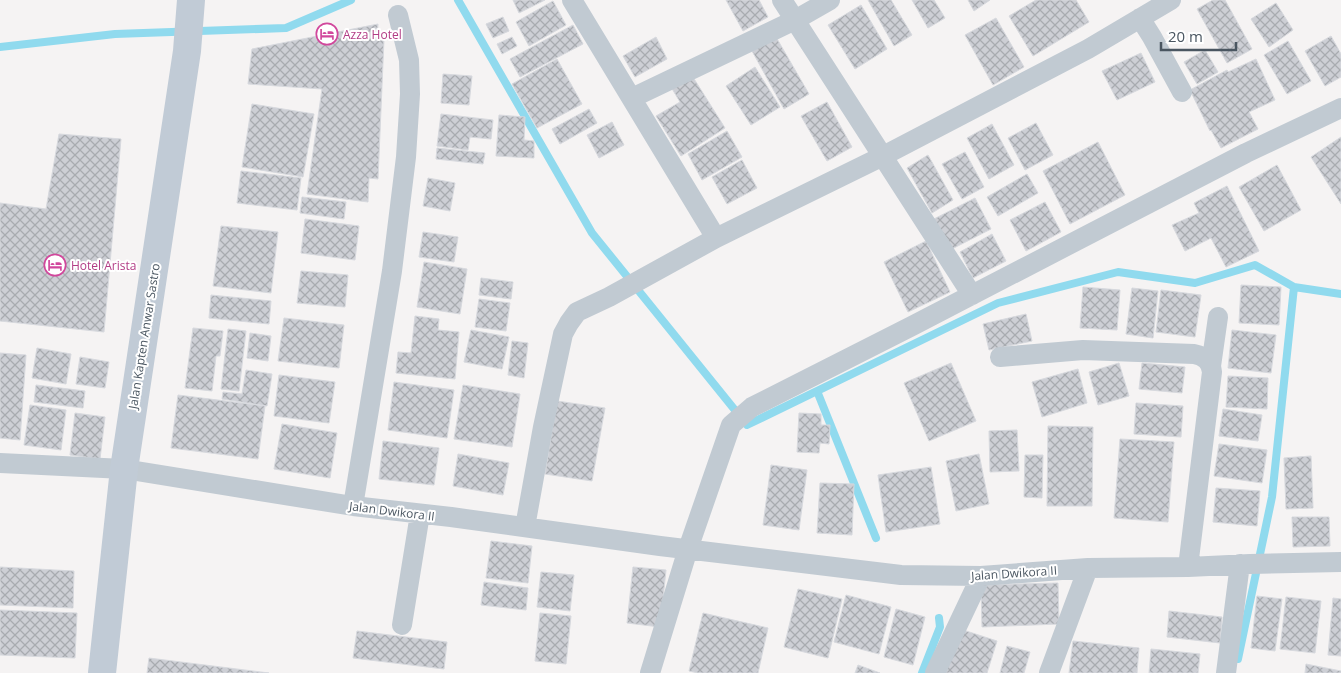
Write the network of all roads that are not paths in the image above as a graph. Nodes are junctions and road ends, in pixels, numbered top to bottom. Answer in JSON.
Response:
{"nodes":[{"id":1,"x":191,"y":0,"type":"edge"},
{"id":2,"x":572,"y":0,"type":"edge"},
{"id":3,"x":782,"y":0,"type":"edge"},
{"id":4,"x":830,"y":0,"type":"edge"},
{"id":5,"x":1171,"y":0,"type":"edge"},
{"id":6,"x":398,"y":15,"type":"dead end"},
{"id":7,"x":1140,"y":18,"type":"junction"},
{"id":8,"x":795,"y":20,"type":"junction"},
{"id":9,"x":1182,"y":92,"type":"dead end"},
{"id":10,"x":632,"y":98,"type":"junction"},
{"id":11,"x":1341,"y":108,"type":"edge"},
{"id":12,"x":883,"y":156,"type":"junction"},
{"id":13,"x":716,"y":238,"type":"junction"},
{"id":14,"x":972,"y":295,"type":"junction"},
{"id":15,"x":1218,"y":317,"type":"dead end"},
{"id":16,"x":1000,"y":356,"type":"dead end"},
{"id":17,"x":1211,"y":366,"type":"junction"},
{"id":18,"x":0,"y":464,"type":"edge"},
{"id":19,"x":124,"y":469,"type":"junction"},
{"id":20,"x":353,"y":506,"type":"junction"},
{"id":21,"x":420,"y":514,"type":"junction"},
{"id":22,"x":525,"y":527,"type":"junction"},
{"id":23,"x":688,"y":549,"type":"junction"},
{"id":24,"x":1341,"y":562,"type":"edge"},
{"id":25,"x":1253,"y":564,"type":"junction"},
{"id":26,"x":1188,"y":567,"type":"junction"},
{"id":27,"x":1088,"y":568,"type":"junction"},
{"id":28,"x":980,"y":576,"type":"junction"},
{"id":29,"x":402,"y":625,"type":"dead end"},
{"id":30,"x":102,"y":673,"type":"edge"},
{"id":31,"x":650,"y":673,"type":"edge"},
{"id":32,"x":935,"y":673,"type":"edge"},
{"id":33,"x":1049,"y":673,"type":"edge"},
{"id":34,"x":1226,"y":673,"type":"edge"}],
"edges":[{"from":1,"to":19,"type":"street","name":"Jalan Kapten Anwar Sastro"},
{"from":2,"to":10,"type":"street"},
{"from":3,"to":8,"type":"street"},
{"from":4,"to":8,"type":"street"},
{"from":5,"to":7,"type":"street"},
{"from":6,"to":20,"type":"street"},
{"from":7,"to":9,"type":"street"},
{"from":7,"to":12,"type":"street"},
{"from":8,"to":10,"type":"street"},
{"from":8,"to":12,"type":"street"},
{"from":10,"to":13,"type":"street"},
{"from":11,"to":14,"type":"street"},
{"from":12,"to":13,"type":"street"},
{"from":12,"to":14,"type":"street"},
{"from":13,"to":22,"type":"street"},
{"from":14,"to":23,"type":"street"},
{"from":15,"to":17,"type":"street"},
{"from":16,"to":17,"type":"street"},
{"from":17,"to":26,"type":"street"},
{"from":18,"to":19,"type":"street","name":"Jalan Dwikora II"},
{"from":19,"to":20,"type":"street","name":"Jalan Dwikora II"},
{"from":19,"to":30,"type":"street","name":"Jalan Kapten Anwar Sastro"},
{"from":20,"to":21,"type":"street","name":"Jalan Dwikora II"},
{"from":21,"to":22,"type":"street","name":"Jalan Dwikora II"},
{"from":21,"to":29,"type":"street"},
{"from":22,"to":23,"type":"street","name":"Jalan Dwikora II"},
{"from":23,"to":28,"type":"street","name":"Jalan Dwikora II"},
{"from":23,"to":31,"type":"street"},
{"from":24,"to":25,"type":"street","name":"Jalan Dwikora II"},
{"from":25,"to":26,"type":"street","name":"Jalan Dwikora II"},
{"from":25,"to":34,"type":"street"},
{"from":26,"to":27,"type":"street","name":"Jalan Dwikora II"},
{"from":27,"to":28,"type":"street","name":"Jalan Dwikora II"},
{"from":27,"to":33,"type":"street"},
{"from":28,"to":32,"type":"street"}]}
